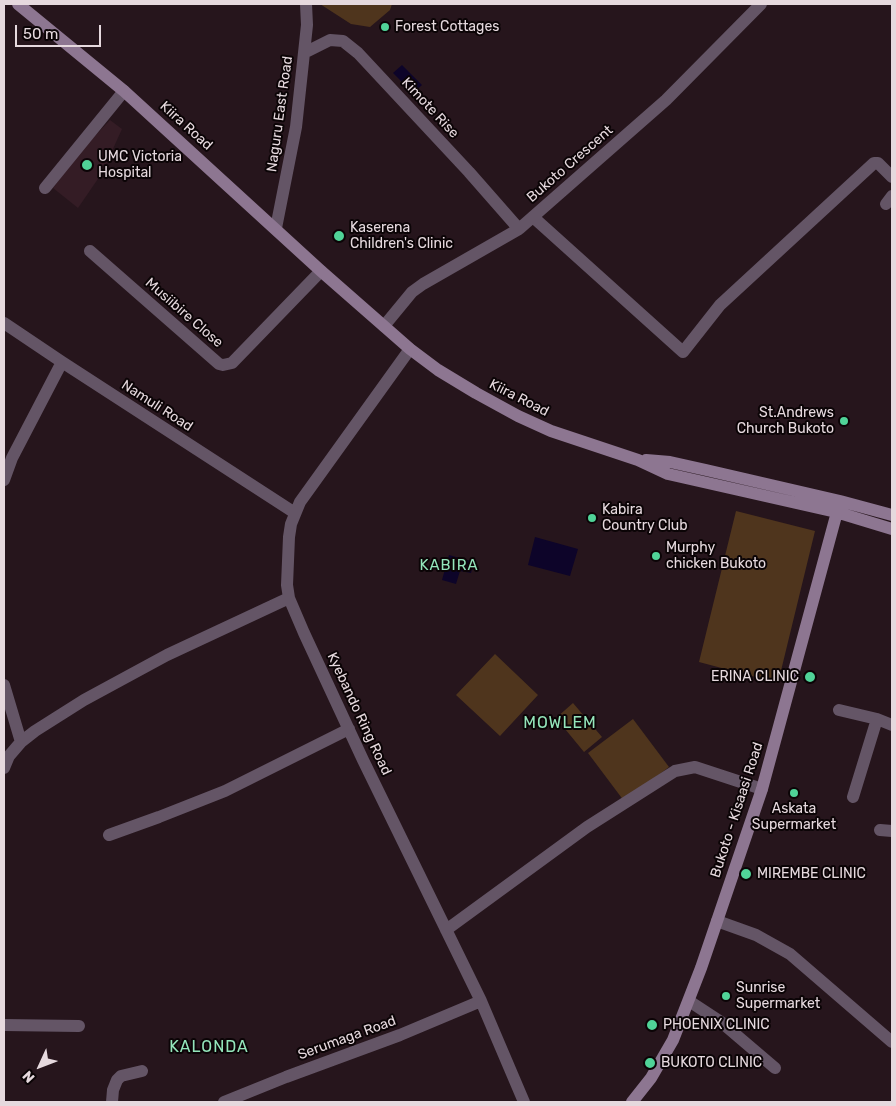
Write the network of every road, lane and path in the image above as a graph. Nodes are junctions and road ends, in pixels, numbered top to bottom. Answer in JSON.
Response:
{"nodes":[{"id":1,"x":18,"y":4,"type":"edge"},
{"id":2,"x":306,"y":4,"type":"edge"},
{"id":3,"x":761,"y":4,"type":"edge"},
{"id":4,"x":304,"y":53,"type":"junction"},
{"id":5,"x":124,"y":91,"type":"junction"},
{"id":6,"x":892,"y":177,"type":"edge"},
{"id":7,"x":45,"y":188,"type":"dead end"},
{"id":8,"x":533,"y":216,"type":"junction"},
{"id":9,"x":276,"y":228,"type":"junction"},
{"id":10,"x":519,"y":229,"type":"junction"},
{"id":11,"x":90,"y":251,"type":"dead end"},
{"id":12,"x":324,"y":274,"type":"junction"},
{"id":13,"x":4,"y":323,"type":"edge"},
{"id":14,"x":384,"y":326,"type":"junction"},
{"id":15,"x":410,"y":349,"type":"junction"},
{"id":16,"x":62,"y":362,"type":"junction"},
{"id":17,"x":8,"y":456,"type":"edge"},
{"id":18,"x":4,"y":480,"type":"edge"},
{"id":19,"x":838,"y":506,"type":"junction"},
{"id":20,"x":295,"y":513,"type":"junction"},
{"id":21,"x":892,"y":515,"type":"edge"},
{"id":22,"x":892,"y":529,"type":"edge"},
{"id":23,"x":289,"y":598,"type":"junction"},
{"id":24,"x":4,"y":685,"type":"edge"},
{"id":25,"x":839,"y":710,"type":"dead end"},
{"id":26,"x":876,"y":719,"type":"junction"},
{"id":27,"x":892,"y":725,"type":"edge"},
{"id":28,"x":349,"y":729,"type":"junction"},
{"id":29,"x":21,"y":742,"type":"junction"},
{"id":30,"x":4,"y":768,"type":"edge"},
{"id":31,"x":762,"y":789,"type":"junction"},
{"id":32,"x":853,"y":797,"type":"dead end"},
{"id":33,"x":109,"y":835,"type":"dead end"},
{"id":34,"x":717,"y":921,"type":"junction"},
{"id":35,"x":446,"y":930,"type":"junction"},
{"id":36,"x":481,"y":1001,"type":"junction"},
{"id":37,"x":689,"y":1001,"type":"junction"},
{"id":38,"x":4,"y":1025,"type":"edge"},
{"id":39,"x":79,"y":1026,"type":"dead end"},
{"id":40,"x":892,"y":1042,"type":"edge"},
{"id":41,"x":775,"y":1068,"type":"dead end"},
{"id":42,"x":142,"y":1071,"type":"dead end"},
{"id":43,"x":112,"y":1102,"type":"edge"},
{"id":44,"x":224,"y":1102,"type":"edge"},
{"id":45,"x":524,"y":1102,"type":"edge"},
{"id":46,"x":632,"y":1102,"type":"edge"}],
"edges":[{"from":1,"to":5,"type":"main road","name":"Kiira Road"},
{"from":2,"to":4,"type":"street","name":"Naguru East Road"},
{"from":3,"to":8,"type":"street","name":"Bukoto Crescent"},
{"from":4,"to":9,"type":"street","name":"Naguru East Road"},
{"from":4,"to":10,"type":"street","name":"Kimote Rise"},
{"from":5,"to":7,"type":"street"},
{"from":5,"to":9,"type":"main road","name":"Kiira Road"},
{"from":6,"to":8,"type":"street"},
{"from":8,"to":10,"type":"street","name":"Bukoto Crescent"},
{"from":9,"to":12,"type":"main road","name":"Kiira Road"},
{"from":10,"to":14,"type":"street","name":"Bukoto Crescent"},
{"from":11,"to":12,"type":"street","name":"Musiibire Close"},
{"from":12,"to":14,"type":"main road","name":"Kiira Road"},
{"from":13,"to":16,"type":"street","name":"Namuli Road"},
{"from":14,"to":15,"type":"main road","name":"Kiira Road"},
{"from":15,"to":19,"type":"main road","name":"Kiira Road"},
{"from":15,"to":20,"type":"street","name":"Kyebando Ring Road"},
{"from":16,"to":17,"type":"street"},
{"from":16,"to":20,"type":"street","name":"Namuli Road"},
{"from":17,"to":18,"type":"street"},
{"from":19,"to":21,"type":"main road","name":"Kiira Road"},
{"from":19,"to":22,"type":"main road","name":"Kiira Road"},
{"from":19,"to":31,"type":"main road","name":"Bukoto - Kisaasi Road"},
{"from":20,"to":23,"type":"street","name":"Kyebando Ring Road"},
{"from":23,"to":28,"type":"street","name":"Kyebando Ring Road"},
{"from":23,"to":29,"type":"street"},
{"from":24,"to":29,"type":"street"},
{"from":25,"to":26,"type":"street"},
{"from":26,"to":27,"type":"street"},
{"from":26,"to":32,"type":"street"},
{"from":28,"to":33,"type":"street"},
{"from":28,"to":35,"type":"street","name":"Kyebando Ring Road"},
{"from":29,"to":30,"type":"street"},
{"from":31,"to":34,"type":"main road","name":"Bukoto - Kisaasi Road"},
{"from":31,"to":35,"type":"street"},
{"from":34,"to":37,"type":"main road","name":"Bukoto - Kisaasi Road"},
{"from":34,"to":40,"type":"street"},
{"from":35,"to":36,"type":"street","name":"Kyebando Ring Road"},
{"from":36,"to":44,"type":"street","name":"Serumaga Road"},
{"from":36,"to":45,"type":"street","name":"Kyebando Ring Road"},
{"from":37,"to":41,"type":"street"},
{"from":37,"to":46,"type":"main road","name":"Bukoto - Kisaasi Road"},
{"from":38,"to":39,"type":"street"},
{"from":42,"to":43,"type":"street"}]}
